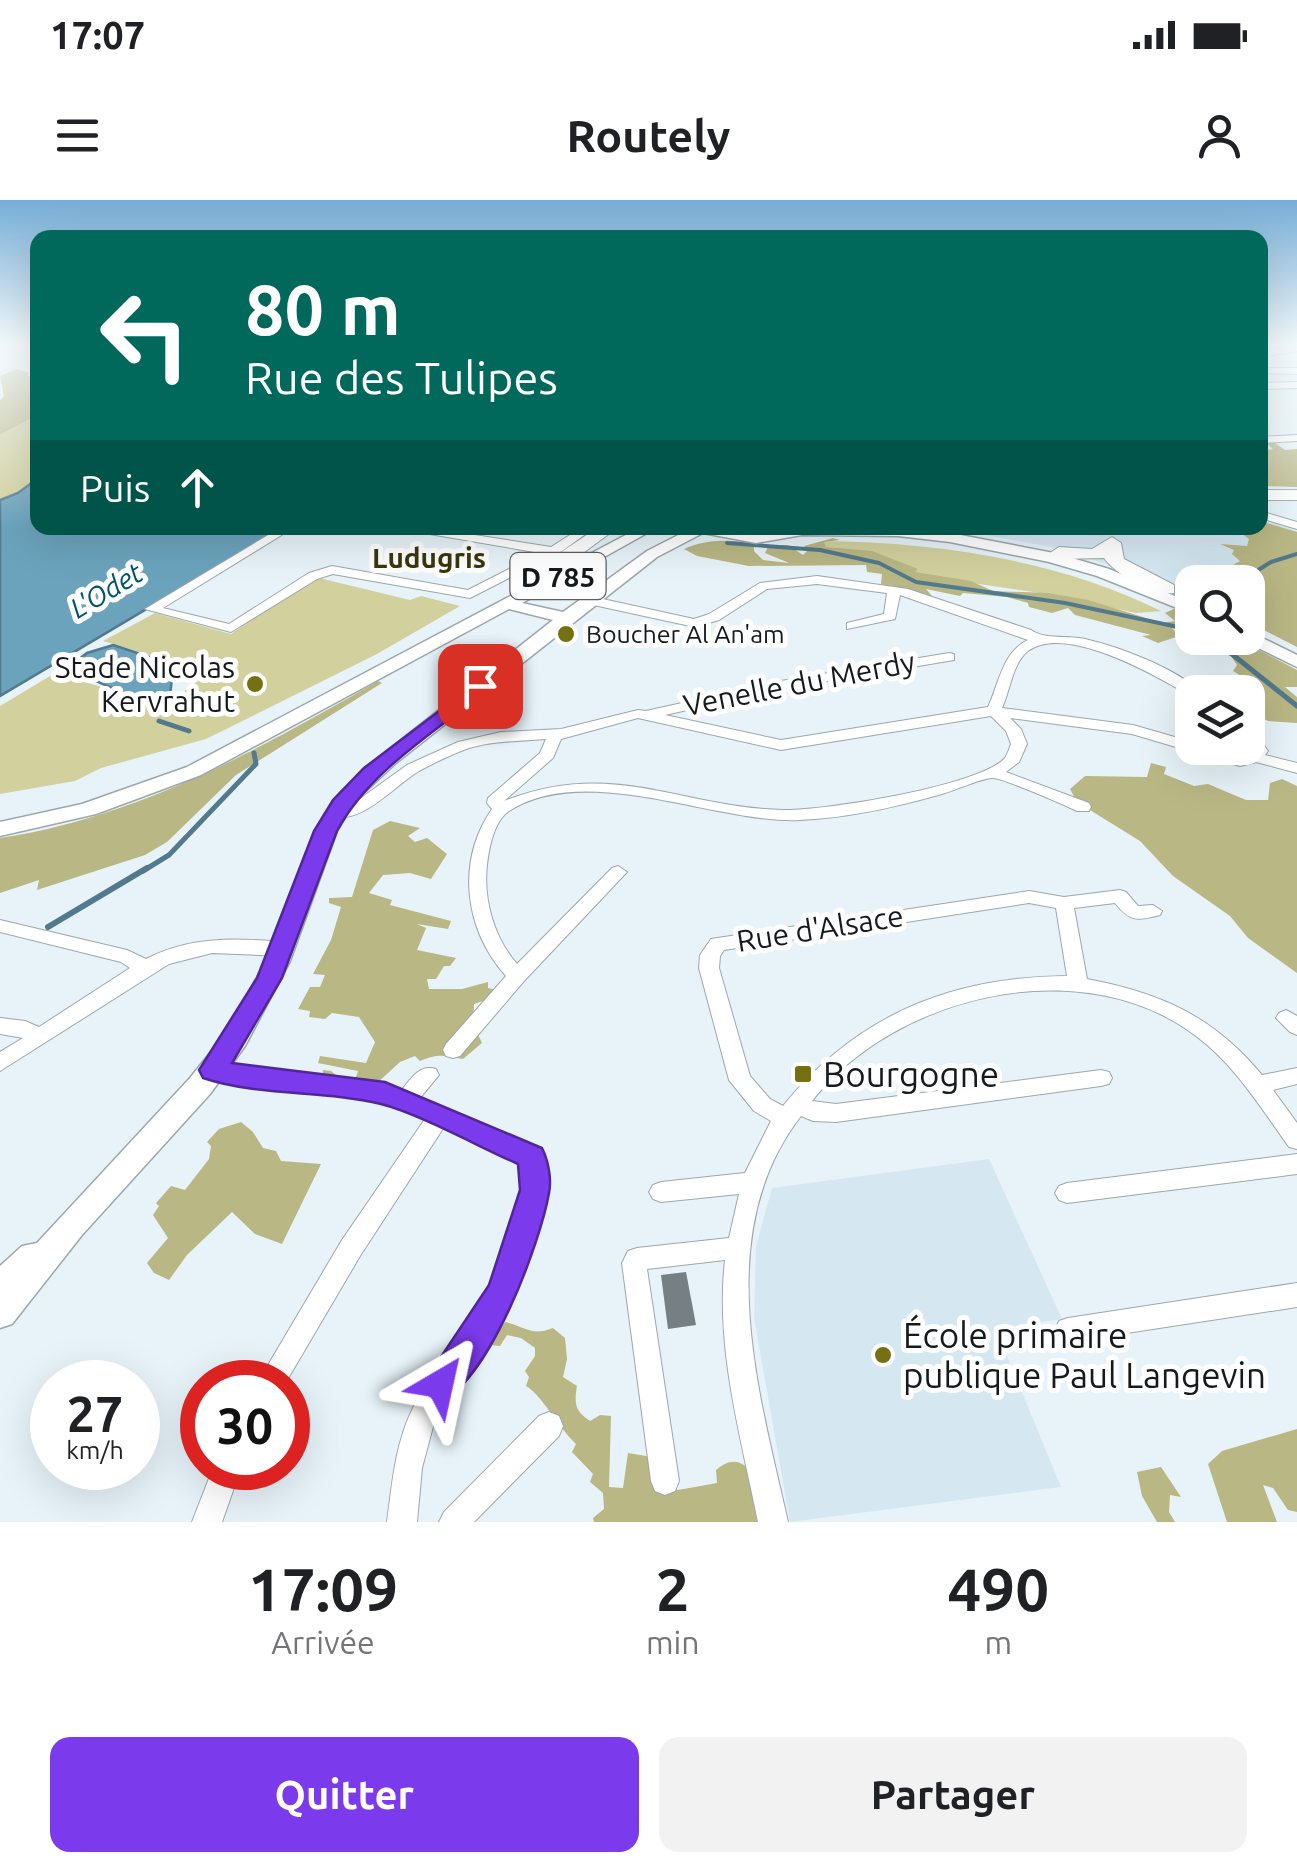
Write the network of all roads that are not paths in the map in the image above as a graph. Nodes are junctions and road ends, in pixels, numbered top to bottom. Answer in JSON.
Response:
{"nodes":[{"id":1,"x":1293,"y":436,"type":"edge"},
{"id":2,"x":1268,"y":439,"type":"edge"},
{"id":3,"x":1268,"y":494,"type":"edge"},
{"id":4,"x":1297,"y":494,"type":"edge"},
{"id":5,"x":1268,"y":517,"type":"edge"},
{"id":6,"x":1297,"y":526,"type":"edge"},
{"id":7,"x":274,"y":535,"type":"edge"},
{"id":8,"x":441,"y":535,"type":"edge"},
{"id":9,"x":580,"y":535,"type":"edge"},
{"id":10,"x":595,"y":535,"type":"edge"},
{"id":11,"x":614,"y":535,"type":"edge"},
{"id":12,"x":635,"y":535,"type":"edge"},
{"id":13,"x":692,"y":535,"type":"edge"},
{"id":14,"x":728,"y":535,"type":"joint"},
{"id":15,"x":779,"y":535,"type":"edge"},
{"id":16,"x":924,"y":535,"type":"edge"},
{"id":17,"x":963,"y":535,"type":"edge"},
{"id":18,"x":1100,"y":535,"type":"edge"},
{"id":19,"x":1112,"y":543,"type":"junction"},
{"id":20,"x":1059,"y":554,"type":"junction"},
{"id":21,"x":643,"y":560,"type":"junction"},
{"id":22,"x":549,"y":561,"type":"junction"},
{"id":23,"x":1167,"y":589,"type":"junction"},
{"id":24,"x":894,"y":590,"type":"junction"},
{"id":25,"x":1175,"y":593,"type":"edge"},
{"id":26,"x":589,"y":600,"type":"junction"},
{"id":27,"x":1175,"y":601,"type":"edge"},
{"id":28,"x":507,"y":604,"type":"junction"},
{"id":29,"x":566,"y":618,"type":"junction"},
{"id":30,"x":852,"y":626,"type":"dead end"},
{"id":31,"x":1265,"y":635,"type":"edge"},
{"id":32,"x":1038,"y":641,"type":"junction"},
{"id":33,"x":1265,"y":645,"type":"edge"},
{"id":34,"x":1297,"y":652,"type":"edge"},
{"id":35,"x":949,"y":657,"type":"dead end"},
{"id":36,"x":1297,"y":662,"type":"edge"},
{"id":37,"x":1175,"y":681,"type":"edge"},
{"id":38,"x":993,"y":710,"type":"junction"},
{"id":39,"x":650,"y":715,"type":"junction"},
{"id":40,"x":554,"y":735,"type":"junction"},
{"id":41,"x":1175,"y":742,"type":"edge"},
{"id":42,"x":1265,"y":759,"type":"edge"},
{"id":43,"x":1297,"y":768,"type":"edge"},
{"id":44,"x":993,"y":772,"type":"junction"},
{"id":45,"x":1084,"y":806,"type":"dead end"},
{"id":46,"x":501,"y":808,"type":"junction"},
{"id":47,"x":336,"y":812,"type":"junction"},
{"id":48,"x":0,"y":816,"type":"edge"},
{"id":49,"x":0,"y":828,"type":"edge"},
{"id":50,"x":618,"y":872,"type":"dead end"},
{"id":51,"x":1064,"y":903,"type":"junction"},
{"id":52,"x":1153,"y":911,"type":"dead end"},
{"id":53,"x":0,"y":926,"type":"edge"},
{"id":54,"x":283,"y":948,"type":"junction"},
{"id":55,"x":145,"y":968,"type":"junction"},
{"id":56,"x":517,"y":976,"type":"junction"},
{"id":57,"x":1078,"y":984,"type":"junction"},
{"id":58,"x":0,"y":1026,"type":"edge"},
{"id":59,"x":39,"y":1038,"type":"junction"},
{"id":60,"x":452,"y":1050,"type":"dead end"},
{"id":61,"x":0,"y":1064,"type":"edge"},
{"id":62,"x":212,"y":1070,"type":"junction"},
{"id":63,"x":428,"y":1075,"type":"dead end"},
{"id":64,"x":1297,"y":1076,"type":"edge"},
{"id":65,"x":1100,"y":1078,"type":"dead end"},
{"id":66,"x":1257,"y":1084,"type":"junction"},
{"id":67,"x":406,"y":1100,"type":"junction"},
{"id":68,"x":791,"y":1111,"type":"junction"},
{"id":69,"x":440,"y":1115,"type":"junction"},
{"id":70,"x":1297,"y":1140,"type":"edge"},
{"id":71,"x":1297,"y":1164,"type":"edge"},
{"id":72,"x":755,"y":1182,"type":"junction"},
{"id":73,"x":661,"y":1192,"type":"dead end"},
{"id":74,"x":1067,"y":1193,"type":"dead end"},
{"id":75,"x":71,"y":1225,"type":"junction"},
{"id":76,"x":738,"y":1248,"type":"junction"},
{"id":77,"x":0,"y":1287,"type":"edge"},
{"id":78,"x":1297,"y":1295,"type":"edge"},
{"id":79,"x":0,"y":1313,"type":"edge"},
{"id":80,"x":1068,"y":1330,"type":"dead end"},
{"id":81,"x":284,"y":1360,"type":"edge"},
{"id":82,"x":548,"y":1426,"type":"dead end"},
{"id":83,"x":665,"y":1481,"type":"dead end"},
{"id":84,"x":218,"y":1490,"type":"edge"},
{"id":85,"x":206,"y":1522,"type":"edge"},
{"id":86,"x":402,"y":1522,"type":"edge"},
{"id":87,"x":454,"y":1522,"type":"edge"},
{"id":88,"x":774,"y":1522,"type":"edge"}],
"edges":[{"from":1,"to":2,"type":"street"},
{"from":3,"to":4,"type":"highway"},
{"from":5,"to":6,"type":"street"},
{"from":7,"to":22,"type":"street"},
{"from":8,"to":22,"type":"street"},
{"from":9,"to":22,"type":"street"},
{"from":10,"to":22,"type":"highway","number":"D 785"},
{"from":11,"to":22,"type":"main road","number":"D 785"},
{"from":12,"to":28,"type":"main road","number":"D 785"},
{"from":13,"to":21,"type":"main road"},
{"from":14,"to":15,"type":"main road"},
{"from":14,"to":21,"type":"main road"},
{"from":16,"to":27,"type":"main road"},
{"from":17,"to":20,"type":"main road"},
{"from":18,"to":19,"type":"highway"},
{"from":19,"to":20,"type":"highway"},
{"from":19,"to":23,"type":"highway"},
{"from":20,"to":23,"type":"main road"},
{"from":21,"to":26,"type":"main road"},
{"from":22,"to":48,"type":"main road","number":"D 785"},
{"from":23,"to":25,"type":"main road"},
{"from":24,"to":26,"type":"street"},
{"from":24,"to":30,"type":"street"},
{"from":24,"to":32,"type":"street"},
{"from":26,"to":29,"type":"main road"},
{"from":28,"to":29,"type":"main road"},
{"from":28,"to":49,"type":"main road","number":"D 785"},
{"from":29,"to":47,"type":"main road"},
{"from":31,"to":34,"type":"main road"},
{"from":32,"to":37,"type":"street"},
{"from":32,"to":38,"type":"street"},
{"from":33,"to":36,"type":"main road"},
{"from":35,"to":39,"type":"street","name":"Venelle du Merdy"},
{"from":38,"to":39,"type":"street"},
{"from":38,"to":41,"type":"street"},
{"from":38,"to":44,"type":"street"},
{"from":39,"to":40,"type":"street","name":"Venelle du Merdy"},
{"from":40,"to":46,"type":"street"},
{"from":40,"to":47,"type":"street","name":"Venelle du Merdy"},
{"from":42,"to":43,"type":"street"},
{"from":44,"to":45,"type":"street"},
{"from":44,"to":46,"type":"street"},
{"from":46,"to":56,"type":"street"},
{"from":47,"to":54,"type":"main road"},
{"from":50,"to":56,"type":"street"},
{"from":51,"to":52,"type":"street","name":"Rue d'Alsace"},
{"from":51,"to":57,"type":"street"},
{"from":51,"to":68,"type":"street","name":"Rue d'Alsace"},
{"from":53,"to":55,"type":"street"},
{"from":54,"to":55,"type":"street"},
{"from":54,"to":62,"type":"main road"},
{"from":55,"to":59,"type":"street"},
{"from":56,"to":60,"type":"street"},
{"from":57,"to":66,"type":"street"},
{"from":57,"to":68,"type":"street"},
{"from":58,"to":59,"type":"street"},
{"from":59,"to":61,"type":"street"},
{"from":62,"to":67,"type":"street"},
{"from":62,"to":75,"type":"main road"},
{"from":63,"to":67,"type":"street"},
{"from":64,"to":66,"type":"street"},
{"from":65,"to":68,"type":"street"},
{"from":66,"to":70,"type":"street"},
{"from":67,"to":69,"type":"street"},
{"from":68,"to":72,"type":"street"},
{"from":69,"to":81,"type":"street"},
{"from":69,"to":86,"type":"street"},
{"from":71,"to":74,"type":"street"},
{"from":72,"to":73,"type":"street"},
{"from":72,"to":76,"type":"street"},
{"from":75,"to":77,"type":"main road"},
{"from":75,"to":79,"type":"main road"},
{"from":76,"to":83,"type":"street"},
{"from":76,"to":88,"type":"street"},
{"from":78,"to":80,"type":"street"},
{"from":82,"to":87,"type":"street"},
{"from":84,"to":85,"type":"street"}]}
